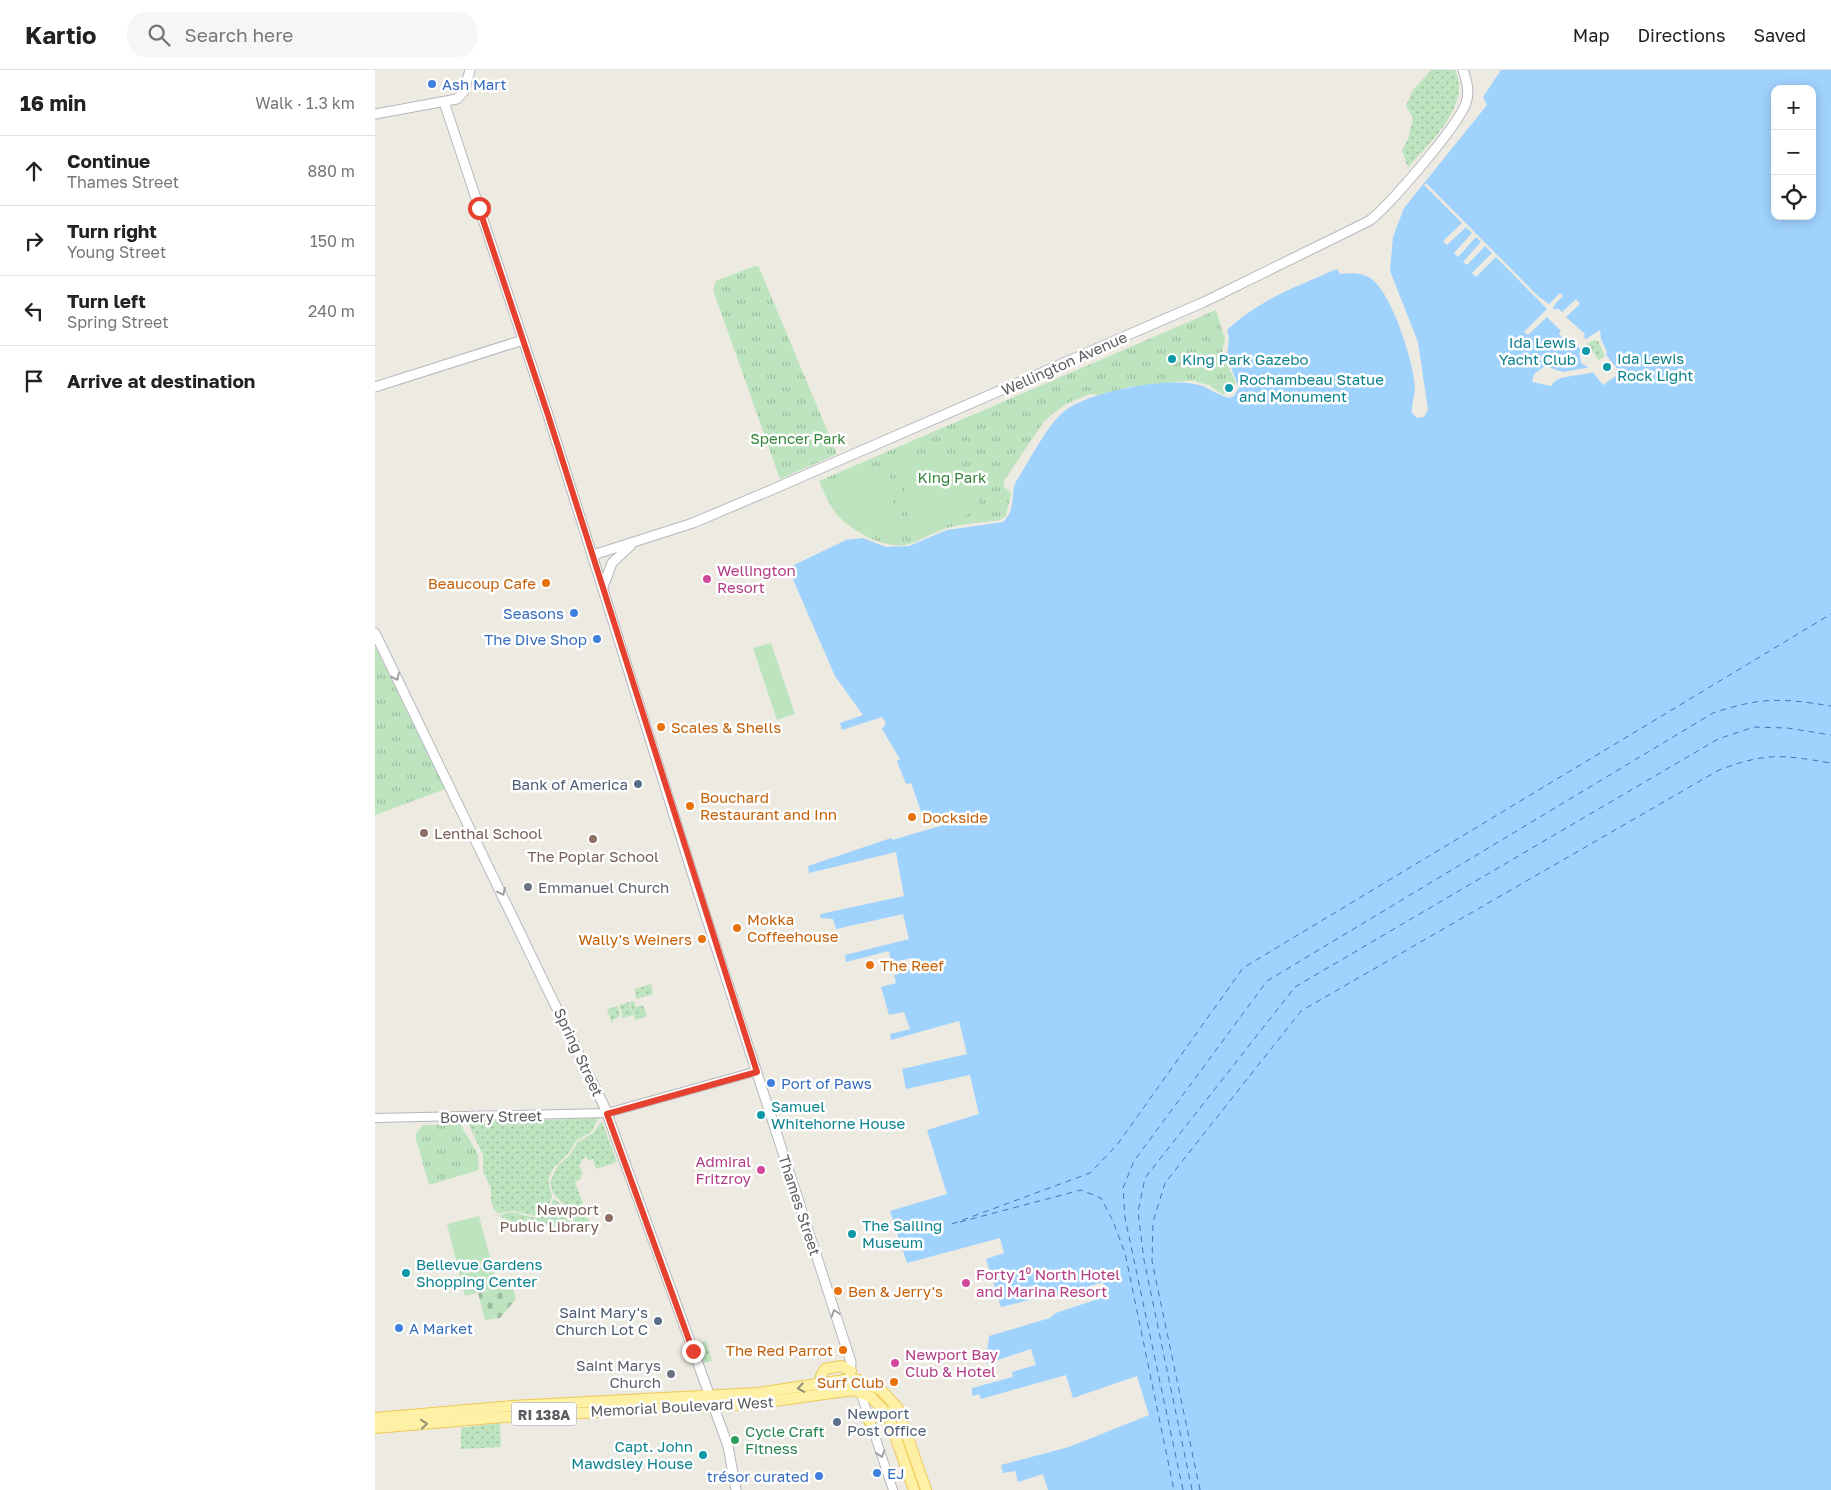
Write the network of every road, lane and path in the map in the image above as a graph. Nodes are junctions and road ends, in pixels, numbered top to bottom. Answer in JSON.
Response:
{"nodes":[{"id":1,"x":470,"y":70,"type":"edge"},
{"id":2,"x":1463,"y":70,"type":"edge"},
{"id":3,"x":444,"y":102,"type":"junction"},
{"id":4,"x":375,"y":114,"type":"edge"},
{"id":5,"x":523,"y":340,"type":"junction"},
{"id":6,"x":375,"y":387,"type":"edge"},
{"id":7,"x":637,"y":541,"type":"junction"},
{"id":8,"x":593,"y":555,"type":"junction"},
{"id":9,"x":603,"y":587,"type":"junction"},
{"id":10,"x":375,"y":633,"type":"edge"},
{"id":11,"x":757,"y":1072,"type":"junction"},
{"id":12,"x":607,"y":1114,"type":"junction"},
{"id":13,"x":375,"y":1118,"type":"edge"},
{"id":14,"x":850,"y":1376,"type":"junction"},
{"id":15,"x":823,"y":1389,"type":"junction"},
{"id":16,"x":839,"y":1391,"type":"junction"},
{"id":17,"x":860,"y":1391,"type":"junction"},
{"id":18,"x":712,"y":1401,"type":"junction"},
{"id":19,"x":886,"y":1412,"type":"junction"},
{"id":20,"x":901,"y":1416,"type":"junction"},
{"id":21,"x":375,"y":1418,"type":"edge"},
{"id":22,"x":869,"y":1421,"type":"junction"},
{"id":23,"x":375,"y":1428,"type":"edge"},
{"id":24,"x":736,"y":1490,"type":"edge"},
{"id":25,"x":893,"y":1490,"type":"edge"},
{"id":26,"x":914,"y":1490,"type":"edge"},
{"id":27,"x":926,"y":1490,"type":"edge"}],
"edges":[{"from":1,"to":3,"type":"main road"},
{"from":2,"to":7,"type":"main road","name":"Wellington Avenue"},
{"from":3,"to":4,"type":"main road"},
{"from":3,"to":5,"type":"main road","name":"Thames Street"},
{"from":5,"to":6,"type":"main road"},
{"from":5,"to":8,"type":"main road","name":"Thames Street"},
{"from":7,"to":8,"type":"main road","name":"Wellington Avenue"},
{"from":7,"to":9,"type":"main road"},
{"from":8,"to":9,"type":"main road","name":"Thames Street"},
{"from":9,"to":11,"type":"main road","name":"Thames Street"},
{"from":10,"to":12,"type":"main road","name":"Spring Street","one_way":true},
{"from":11,"to":12,"type":"street","name":"Bowery Street"},
{"from":14,"to":11,"type":"main road","name":"Thames Street","one_way":true},
{"from":12,"to":13,"type":"street","name":"Bowery Street"},
{"from":12,"to":18,"type":"main road","name":"Spring Street"},
{"from":14,"to":15,"type":"main road","name":"Memorial Boulevard West","number":"RI 138A"},
{"from":14,"to":15,"type":"main road"},
{"from":14,"to":16,"type":"main road"},
{"from":14,"to":20,"type":"main road","number":"RI 138A"},
{"from":15,"to":16,"type":"main road","name":"Memorial Boulevard West","number":"RI 138A"},
{"from":15,"to":18,"type":"main road","name":"Memorial Boulevard West","number":"RI 138A"},
{"from":16,"to":17,"type":"main road","number":"RI 138A"},
{"from":17,"to":19,"type":"main road"},
{"from":17,"to":22,"type":"street"},
{"from":18,"to":21,"type":"main road","name":"Memorial Boulevard West","number":"RI 138A"},
{"from":23,"to":18,"type":"main road","name":"Memorial Boulevard West","number":"RI 138A","one_way":true},
{"from":18,"to":24,"type":"main road","name":"Spring Street"},
{"from":19,"to":20,"type":"main road"},
{"from":19,"to":22,"type":"main road"},
{"from":19,"to":26,"type":"main road"},
{"from":20,"to":27,"type":"main road","number":"RI 138A"},
{"from":22,"to":25,"type":"street","one_way":true}]}
